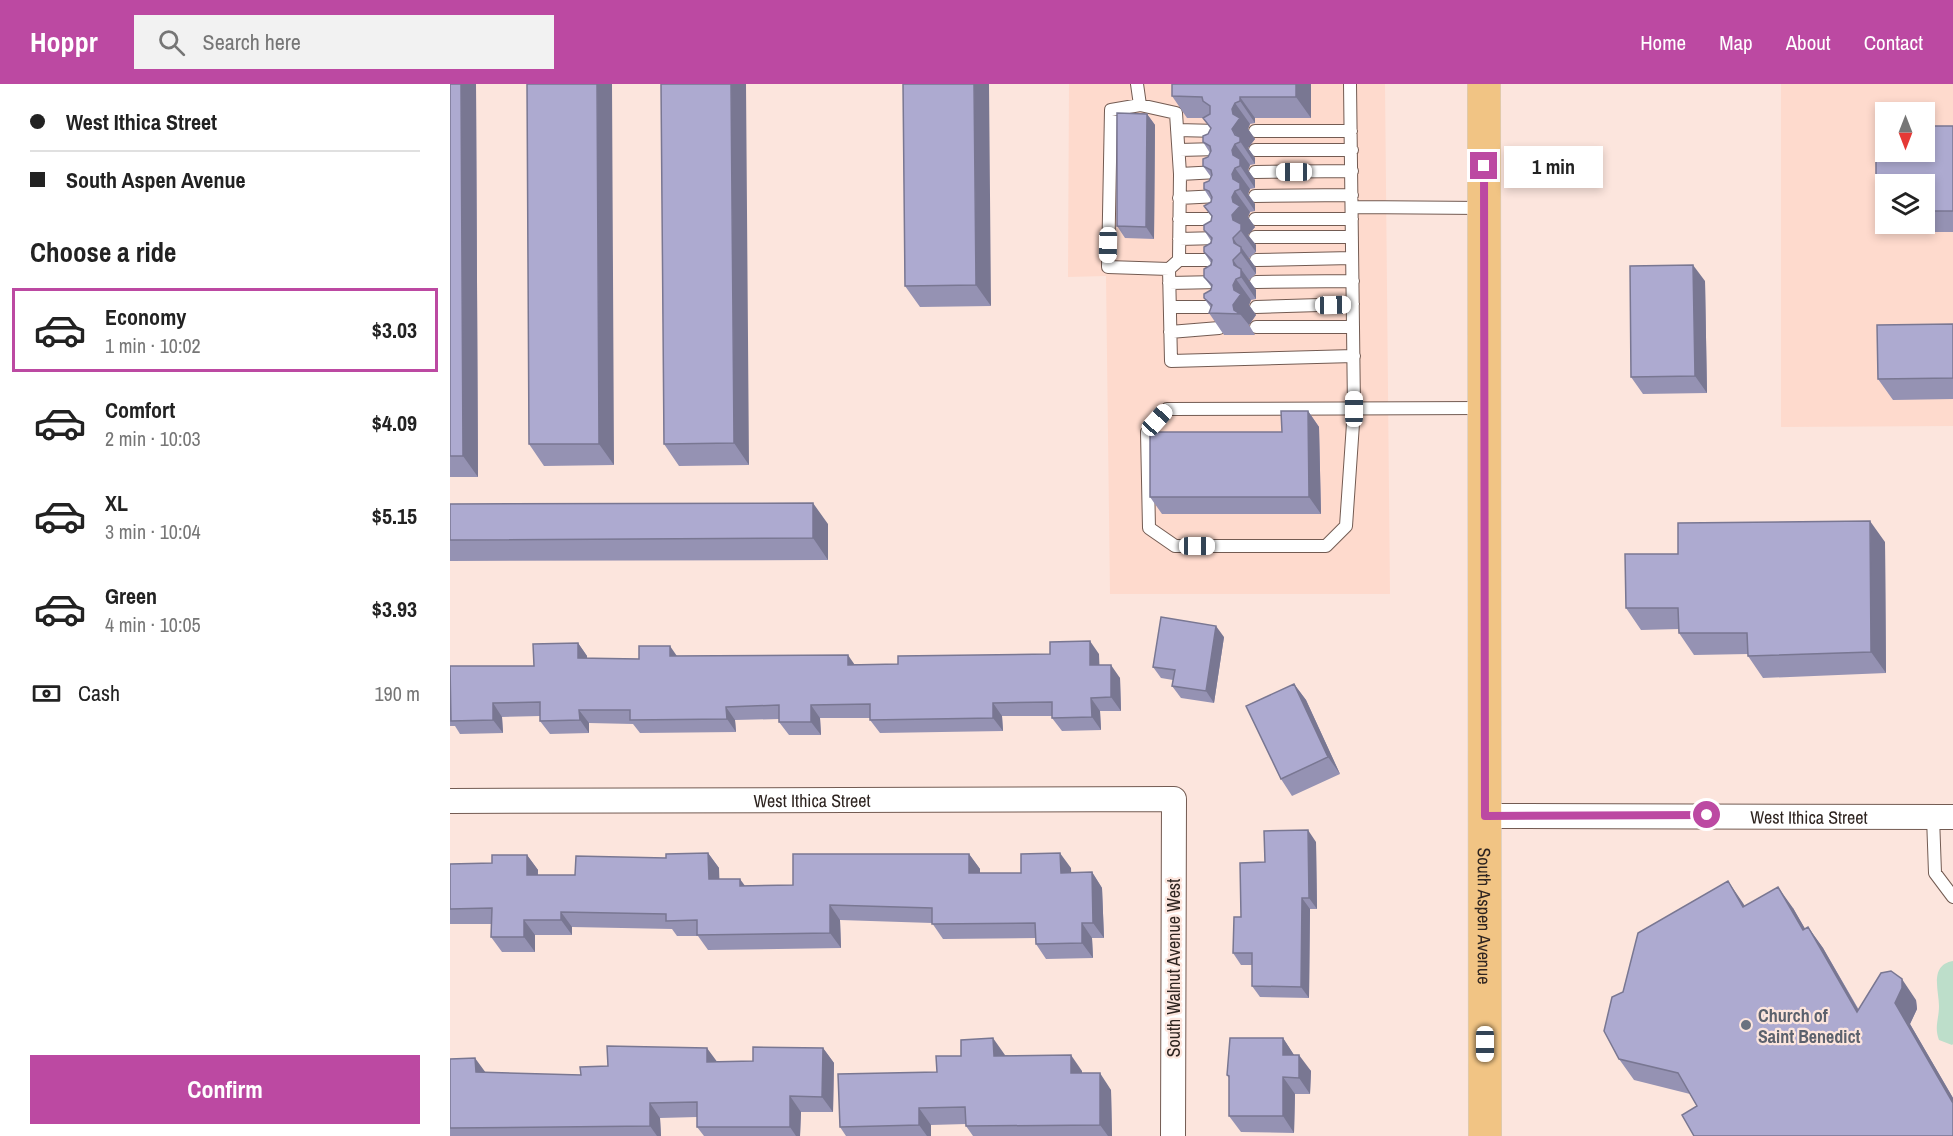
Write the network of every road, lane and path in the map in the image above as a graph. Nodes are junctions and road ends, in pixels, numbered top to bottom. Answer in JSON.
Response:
{"nodes":[{"id":1,"x":1137,"y":84,"type":"edge"},
{"id":2,"x":1350,"y":84,"type":"edge"},
{"id":3,"x":1484,"y":84,"type":"edge"},
{"id":4,"x":1140,"y":105,"type":"junction"},
{"id":5,"x":1177,"y":130,"type":"junction"},
{"id":6,"x":1218,"y":131,"type":"edge"},
{"id":7,"x":1255,"y":131,"type":"dead end"},
{"id":8,"x":1351,"y":131,"type":"junction"},
{"id":9,"x":1218,"y":149,"type":"edge"},
{"id":10,"x":1179,"y":150,"type":"junction"},
{"id":11,"x":1255,"y":150,"type":"dead end"},
{"id":12,"x":1352,"y":150,"type":"junction"},
{"id":13,"x":1352,"y":171,"type":"junction"},
{"id":14,"x":1218,"y":172,"type":"edge"},
{"id":15,"x":1255,"y":172,"type":"dead end"},
{"id":16,"x":1180,"y":174,"type":"junction"},
{"id":17,"x":1219,"y":196,"type":"edge"},
{"id":18,"x":1255,"y":196,"type":"dead end"},
{"id":19,"x":1179,"y":198,"type":"junction"},
{"id":20,"x":1352,"y":207,"type":"junction"},
{"id":21,"x":1484,"y":208,"type":"junction"},
{"id":22,"x":1179,"y":219,"type":"junction"},
{"id":23,"x":1219,"y":219,"type":"edge"},
{"id":24,"x":1255,"y":219,"type":"dead end"},
{"id":25,"x":1255,"y":237,"type":"dead end"},
{"id":26,"x":1352,"y":237,"type":"junction"},
{"id":27,"x":1219,"y":238,"type":"edge"},
{"id":28,"x":1179,"y":240,"type":"junction"},
{"id":29,"x":1352,"y":258,"type":"junction"},
{"id":30,"x":1179,"y":260,"type":"junction"},
{"id":31,"x":1219,"y":260,"type":"edge"},
{"id":32,"x":1256,"y":260,"type":"dead end"},
{"id":33,"x":1169,"y":269,"type":"junction"},
{"id":34,"x":1353,"y":281,"type":"junction"},
{"id":35,"x":1219,"y":282,"type":"edge"},
{"id":36,"x":1256,"y":282,"type":"dead end"},
{"id":37,"x":1170,"y":283,"type":"junction"},
{"id":38,"x":1353,"y":304,"type":"junction"},
{"id":39,"x":1256,"y":307,"type":"dead end"},
{"id":40,"x":1170,"y":308,"type":"junction"},
{"id":41,"x":1219,"y":308,"type":"edge"},
{"id":42,"x":1256,"y":327,"type":"dead end"},
{"id":43,"x":1353,"y":327,"type":"junction"},
{"id":44,"x":1219,"y":328,"type":"edge"},
{"id":45,"x":1170,"y":332,"type":"junction"},
{"id":46,"x":1354,"y":356,"type":"junction"},
{"id":47,"x":1484,"y":408,"type":"junction"},
{"id":48,"x":1354,"y":409,"type":"junction"},
{"id":49,"x":1174,"y":799,"type":"joint"},
{"id":50,"x":450,"y":801,"type":"edge"},
{"id":51,"x":1485,"y":816,"type":"junction"},
{"id":52,"x":1943,"y":817,"type":"edge"},
{"id":53,"x":1953,"y":897,"type":"edge"},
{"id":54,"x":1173,"y":1136,"type":"edge"},
{"id":55,"x":1485,"y":1136,"type":"edge"}],
"edges":[{"from":1,"to":4,"type":"lane"},
{"from":2,"to":8,"type":"lane"},
{"from":3,"to":21,"type":"main road","name":"South Aspen Avenue"},
{"from":4,"to":5,"type":"lane"},
{"from":4,"to":33,"type":"lane"},
{"from":5,"to":6,"type":"lane"},
{"from":5,"to":10,"type":"lane"},
{"from":7,"to":8,"type":"lane"},
{"from":8,"to":12,"type":"lane"},
{"from":9,"to":10,"type":"lane"},
{"from":10,"to":16,"type":"lane"},
{"from":11,"to":12,"type":"lane"},
{"from":12,"to":13,"type":"lane"},
{"from":13,"to":15,"type":"lane"},
{"from":13,"to":20,"type":"lane"},
{"from":14,"to":16,"type":"lane"},
{"from":16,"to":19,"type":"lane"},
{"from":17,"to":19,"type":"lane"},
{"from":18,"to":20,"type":"lane"},
{"from":19,"to":22,"type":"lane"},
{"from":20,"to":21,"type":"lane"},
{"from":20,"to":24,"type":"lane"},
{"from":20,"to":26,"type":"lane"},
{"from":21,"to":47,"type":"main road","name":"South Aspen Avenue"},
{"from":22,"to":23,"type":"lane"},
{"from":22,"to":28,"type":"lane"},
{"from":25,"to":26,"type":"lane"},
{"from":26,"to":29,"type":"lane"},
{"from":27,"to":28,"type":"lane"},
{"from":28,"to":30,"type":"lane"},
{"from":29,"to":32,"type":"lane"},
{"from":29,"to":34,"type":"lane"},
{"from":30,"to":31,"type":"lane"},
{"from":30,"to":33,"type":"lane"},
{"from":33,"to":37,"type":"lane"},
{"from":34,"to":36,"type":"lane"},
{"from":34,"to":38,"type":"lane"},
{"from":35,"to":37,"type":"lane"},
{"from":37,"to":40,"type":"lane"},
{"from":38,"to":39,"type":"lane"},
{"from":38,"to":43,"type":"lane"},
{"from":40,"to":41,"type":"lane"},
{"from":40,"to":45,"type":"lane"},
{"from":42,"to":43,"type":"lane"},
{"from":43,"to":46,"type":"lane"},
{"from":44,"to":45,"type":"lane"},
{"from":45,"to":46,"type":"lane"},
{"from":46,"to":48,"type":"lane"},
{"from":47,"to":48,"type":"lane"},
{"from":47,"to":51,"type":"main road","name":"South Aspen Avenue"},
{"from":48,"to":48,"type":"lane"},
{"from":49,"to":50,"type":"street","name":"West Ithica Street"},
{"from":49,"to":54,"type":"street","name":"South Walnut Avenue West"},
{"from":51,"to":52,"type":"street","name":"West Ithica Street"},
{"from":51,"to":55,"type":"main road","name":"South Aspen Avenue"},
{"from":52,"to":53,"type":"lane"}]}
